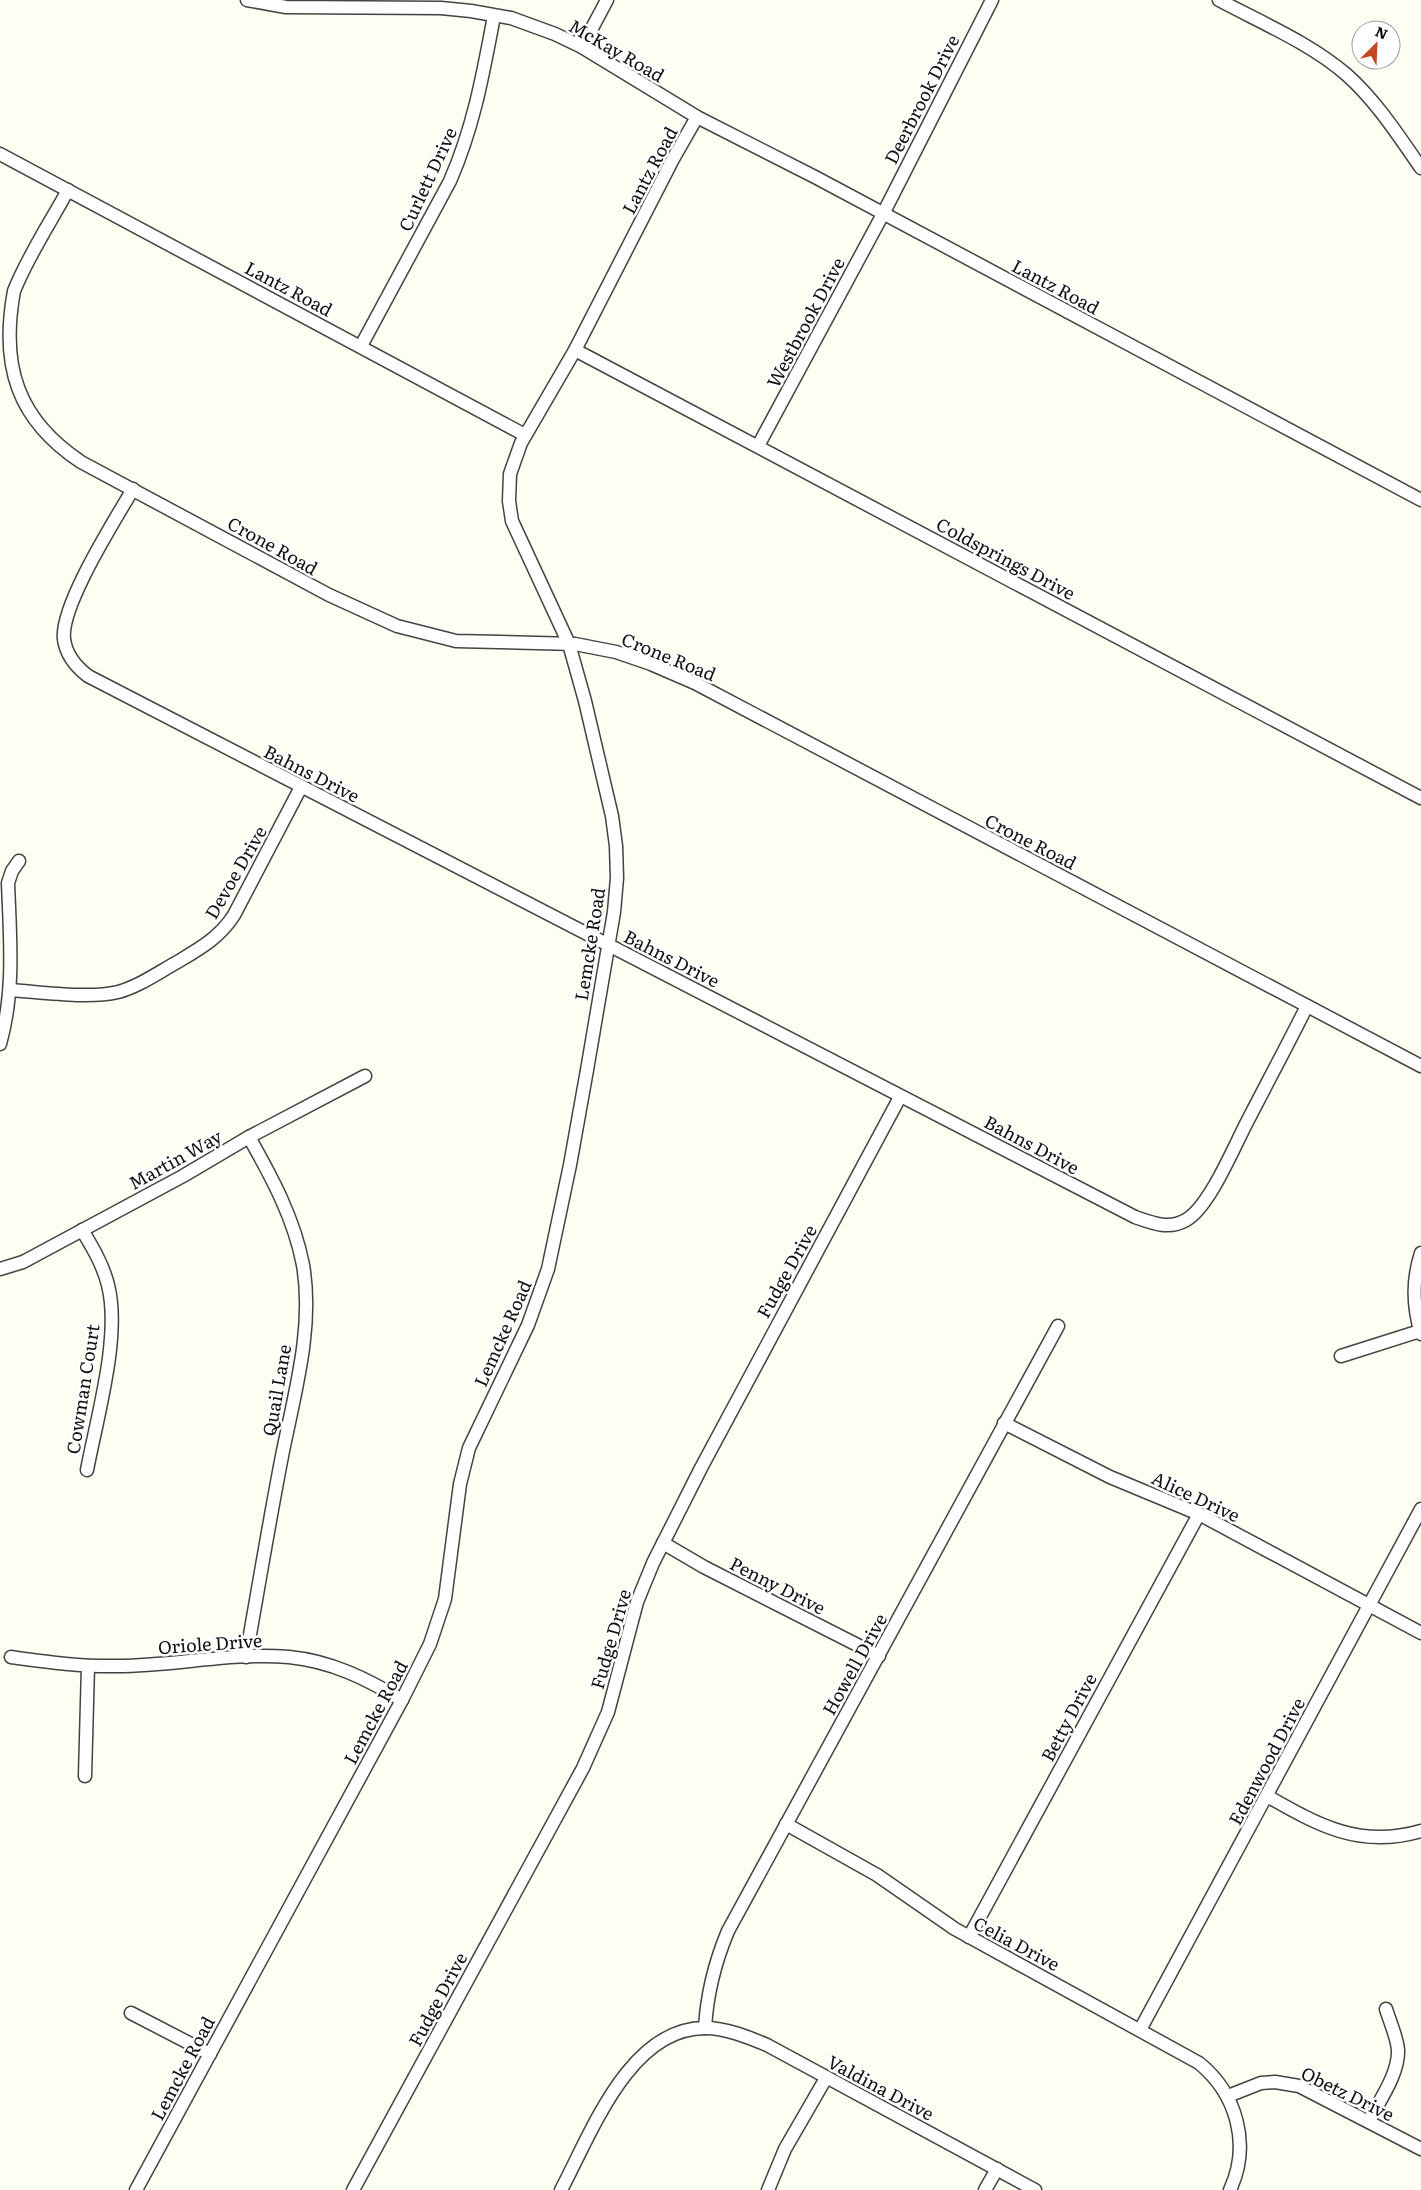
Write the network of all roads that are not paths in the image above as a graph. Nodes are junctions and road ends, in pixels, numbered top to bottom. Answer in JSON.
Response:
{"nodes":[{"id":1,"x":247,"y":0,"type":"edge"},
{"id":2,"x":607,"y":0,"type":"edge"},
{"id":3,"x":992,"y":0,"type":"edge"},
{"id":4,"x":1219,"y":0,"type":"edge"},
{"id":5,"x":380,"y":4,"type":"edge"},
{"id":6,"x":494,"y":16,"type":"junction"},
{"id":7,"x":582,"y":47,"type":"junction"},
{"id":8,"x":697,"y":117,"type":"junction"},
{"id":9,"x":0,"y":154,"type":"edge"},
{"id":10,"x":1421,"y":168,"type":"edge"},
{"id":11,"x":68,"y":190,"type":"junction"},
{"id":12,"x":883,"y":214,"type":"junction"},
{"id":13,"x":361,"y":346,"type":"junction"},
{"id":14,"x":575,"y":350,"type":"junction"},
{"id":15,"x":525,"y":435,"type":"junction"},
{"id":16,"x":758,"y":446,"type":"junction"},
{"id":17,"x":133,"y":489,"type":"junction"},
{"id":18,"x":1421,"y":500,"type":"edge"},
{"id":19,"x":569,"y":644,"type":"junction"},
{"id":20,"x":301,"y":787,"type":"junction"},
{"id":21,"x":1421,"y":797,"type":"edge"},
{"id":22,"x":19,"y":861,"type":"dead end"},
{"id":23,"x":608,"y":945,"type":"junction"},
{"id":24,"x":10,"y":990,"type":"junction"},
{"id":25,"x":1307,"y":1006,"type":"junction"},
{"id":26,"x":0,"y":1044,"type":"edge"},
{"id":27,"x":1421,"y":1066,"type":"edge"},
{"id":28,"x":365,"y":1076,"type":"dead end"},
{"id":29,"x":900,"y":1097,"type":"junction"},
{"id":30,"x":249,"y":1137,"type":"junction"},
{"id":31,"x":82,"y":1230,"type":"junction"},
{"id":32,"x":1421,"y":1253,"type":"edge"},
{"id":33,"x":0,"y":1269,"type":"edge"},
{"id":34,"x":1058,"y":1326,"type":"dead end"},
{"id":35,"x":1421,"y":1332,"type":"edge"},
{"id":36,"x":1341,"y":1356,"type":"dead end"},
{"id":37,"x":1004,"y":1423,"type":"junction"},
{"id":38,"x":87,"y":1470,"type":"dead end"},
{"id":39,"x":1421,"y":1509,"type":"edge"},
{"id":40,"x":1199,"y":1514,"type":"junction"},
{"id":41,"x":663,"y":1543,"type":"junction"},
{"id":42,"x":1370,"y":1606,"type":"junction"},
{"id":43,"x":1421,"y":1634,"type":"edge"},
{"id":44,"x":879,"y":1656,"type":"junction"},
{"id":45,"x":11,"y":1657,"type":"dead end"},
{"id":46,"x":246,"y":1657,"type":"junction"},
{"id":47,"x":88,"y":1666,"type":"junction"},
{"id":48,"x":402,"y":1700,"type":"junction"},
{"id":49,"x":85,"y":1776,"type":"dead end"},
{"id":50,"x":1267,"y":1796,"type":"junction"},
{"id":51,"x":786,"y":1824,"type":"junction"},
{"id":52,"x":1421,"y":1831,"type":"edge"},
{"id":53,"x":969,"y":1937,"type":"junction"},
{"id":54,"x":1386,"y":2009,"type":"dead end"},
{"id":55,"x":131,"y":2013,"type":"dead end"},
{"id":56,"x":705,"y":2028,"type":"junction"},
{"id":57,"x":1140,"y":2030,"type":"junction"},
{"id":58,"x":210,"y":2054,"type":"junction"},
{"id":59,"x":826,"y":2078,"type":"junction"},
{"id":60,"x":1228,"y":2096,"type":"junction"},
{"id":61,"x":1369,"y":2122,"type":"junction"},
{"id":62,"x":1421,"y":2149,"type":"edge"},
{"id":63,"x":997,"y":2169,"type":"junction"},
{"id":64,"x":136,"y":2190,"type":"edge"},
{"id":65,"x":353,"y":2190,"type":"edge"},
{"id":66,"x":560,"y":2190,"type":"edge"},
{"id":67,"x":768,"y":2190,"type":"edge"},
{"id":68,"x":985,"y":2190,"type":"edge"},
{"id":69,"x":1035,"y":2190,"type":"edge"},
{"id":70,"x":1230,"y":2190,"type":"edge"}],
"edges":[{"from":1,"to":5,"type":"street","name":"McKay Road"},
{"from":2,"to":7,"type":"street"},
{"from":3,"to":12,"type":"street","name":"Deerbrook Drive"},
{"from":4,"to":10,"type":"street"},
{"from":5,"to":6,"type":"street","name":"McKay Road"},
{"from":6,"to":7,"type":"street","name":"McKay Road"},
{"from":6,"to":13,"type":"street","name":"Curlett Drive"},
{"from":7,"to":8,"type":"street","name":"McKay Road"},
{"from":8,"to":12,"type":"street","name":"Lantz Road"},
{"from":8,"to":14,"type":"street","name":"Lantz Road"},
{"from":9,"to":11,"type":"street","name":"Lantz Road"},
{"from":11,"to":13,"type":"street","name":"Lantz Road"},
{"from":11,"to":17,"type":"street","name":"Crone Road"},
{"from":12,"to":16,"type":"street","name":"Westbrook Drive"},
{"from":12,"to":18,"type":"street","name":"Lantz Road"},
{"from":13,"to":15,"type":"street","name":"Lantz Road"},
{"from":14,"to":15,"type":"street","name":"Lantz Road"},
{"from":14,"to":16,"type":"street","name":"Coldsprings Drive"},
{"from":15,"to":19,"type":"street","name":"Lemcke Road"},
{"from":16,"to":21,"type":"street","name":"Coldsprings Drive"},
{"from":17,"to":19,"type":"street","name":"Crone Road"},
{"from":17,"to":20,"type":"street","name":"Bahns Drive"},
{"from":19,"to":23,"type":"street","name":"Lemcke Road"},
{"from":19,"to":25,"type":"street","name":"Crone Road"},
{"from":20,"to":23,"type":"street","name":"Bahns Drive"},
{"from":20,"to":24,"type":"street","name":"Devoe Drive"},
{"from":22,"to":24,"type":"street"},
{"from":23,"to":29,"type":"street","name":"Bahns Drive"},
{"from":23,"to":48,"type":"street","name":"Lemcke Road"},
{"from":24,"to":26,"type":"street"},
{"from":25,"to":27,"type":"street","name":"Crone Road"},
{"from":25,"to":29,"type":"street","name":"Bahns Drive"},
{"from":28,"to":30,"type":"street","name":"Martin Way"},
{"from":29,"to":41,"type":"street","name":"Fudge Drive"},
{"from":30,"to":31,"type":"street","name":"Martin Way"},
{"from":30,"to":46,"type":"street","name":"Quail Lane"},
{"from":31,"to":33,"type":"street","name":"Martin Way"},
{"from":31,"to":38,"type":"street","name":"Cowman Court"},
{"from":32,"to":35,"type":"street"},
{"from":34,"to":37,"type":"street","name":"Howell Drive"},
{"from":35,"to":36,"type":"street"},
{"from":37,"to":40,"type":"street","name":"Alice Drive"},
{"from":37,"to":44,"type":"street","name":"Howell Drive"},
{"from":39,"to":42,"type":"street","name":"Edenwood Drive"},
{"from":40,"to":42,"type":"street","name":"Alice Drive"},
{"from":40,"to":53,"type":"street","name":"Betty Drive"},
{"from":41,"to":44,"type":"street","name":"Penny Drive"},
{"from":41,"to":65,"type":"street","name":"Fudge Drive"},
{"from":42,"to":43,"type":"street","name":"Alice Drive"},
{"from":42,"to":50,"type":"street","name":"Edenwood Drive"},
{"from":44,"to":51,"type":"street","name":"Howell Drive"},
{"from":45,"to":47,"type":"street","name":"Oriole Drive"},
{"from":46,"to":47,"type":"street","name":"Oriole Drive"},
{"from":46,"to":48,"type":"street","name":"Oriole Drive"},
{"from":47,"to":49,"type":"street"},
{"from":48,"to":58,"type":"street","name":"Lemcke Road"},
{"from":50,"to":52,"type":"street"},
{"from":50,"to":57,"type":"street","name":"Edenwood Drive"},
{"from":51,"to":53,"type":"street","name":"Celia Drive"},
{"from":51,"to":56,"type":"street","name":"Howell Drive"},
{"from":53,"to":57,"type":"street","name":"Celia Drive"},
{"from":54,"to":61,"type":"street"},
{"from":55,"to":58,"type":"street"},
{"from":56,"to":59,"type":"street","name":"Valdina Drive"},
{"from":56,"to":66,"type":"street"},
{"from":57,"to":60,"type":"street","name":"Celia Drive"},
{"from":58,"to":64,"type":"street","name":"Lemcke Road"},
{"from":59,"to":63,"type":"street","name":"Valdina Drive"},
{"from":59,"to":67,"type":"street"},
{"from":60,"to":61,"type":"street","name":"Obetz Drive"},
{"from":60,"to":70,"type":"street","name":"Celia Drive"},
{"from":61,"to":62,"type":"street","name":"Obetz Drive"},
{"from":63,"to":68,"type":"street"},
{"from":63,"to":69,"type":"street","name":"Valdina Drive"}]}
